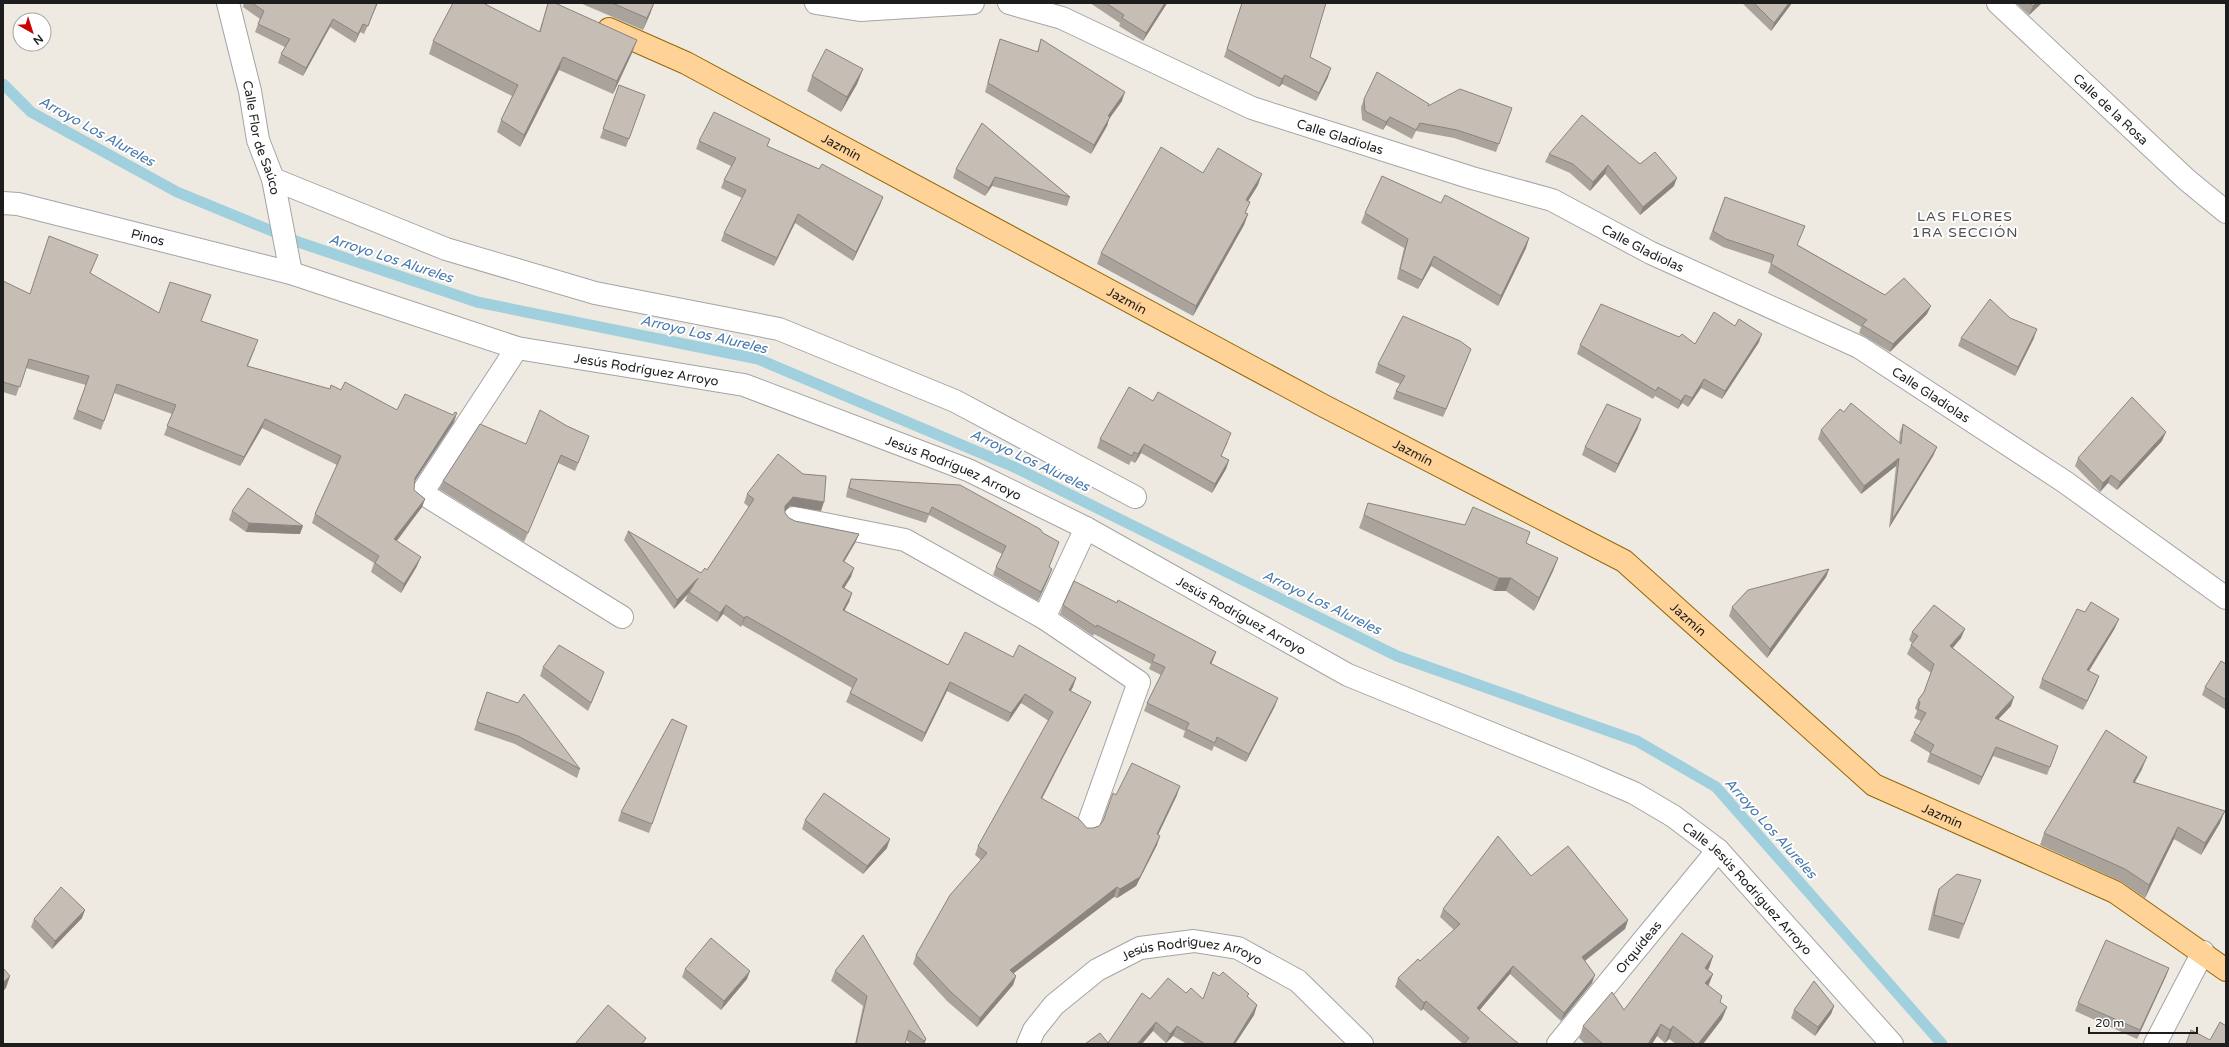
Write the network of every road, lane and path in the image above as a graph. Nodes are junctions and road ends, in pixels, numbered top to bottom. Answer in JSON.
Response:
{"nodes":[{"id":1,"x":228,"y":3,"type":"edge"},
{"id":2,"x":816,"y":3,"type":"edge"},
{"id":3,"x":973,"y":3,"type":"edge"},
{"id":4,"x":1009,"y":3,"type":"edge"},
{"id":5,"x":1998,"y":3,"type":"edge"},
{"id":6,"x":594,"y":22,"type":"edge"},
{"id":7,"x":274,"y":179,"type":"junction"},
{"id":8,"x":3,"y":203,"type":"edge"},
{"id":9,"x":2226,"y":212,"type":"edge"},
{"id":10,"x":290,"y":268,"type":"junction"},
{"id":11,"x":517,"y":348,"type":"junction"},
{"id":12,"x":1135,"y":497,"type":"dead end"},
{"id":13,"x":794,"y":518,"type":"dead end"},
{"id":14,"x":1086,"y":528,"type":"junction"},
{"id":15,"x":2226,"y":598,"type":"edge"},
{"id":16,"x":622,"y":617,"type":"dead end"},
{"id":17,"x":1044,"y":618,"type":"junction"},
{"id":18,"x":1576,"y":768,"type":"joint"},
{"id":19,"x":1088,"y":825,"type":"dead end"},
{"id":20,"x":1718,"y":850,"type":"junction"},
{"id":21,"x":2203,"y":952,"type":"junction"},
{"id":22,"x":2226,"y":970,"type":"edge"},
{"id":23,"x":1028,"y":1044,"type":"edge"},
{"id":24,"x":1362,"y":1044,"type":"edge"},
{"id":25,"x":1558,"y":1044,"type":"edge"},
{"id":26,"x":1892,"y":1044,"type":"edge"},
{"id":27,"x":2155,"y":1044,"type":"edge"}],
"edges":[{"from":1,"to":7,"type":"street","name":"Calle Flor de Saúco"},
{"from":2,"to":3,"type":"street"},
{"from":4,"to":15,"type":"street","name":"Calle Gladiolas"},
{"from":5,"to":9,"type":"street","name":"Calle de la Rosa"},
{"from":6,"to":21,"type":"main road","name":"Jazmín"},
{"from":7,"to":10,"type":"street","name":"Calle Flor de Saúco"},
{"from":7,"to":12,"type":"street"},
{"from":8,"to":10,"type":"street","name":"Pinos"},
{"from":10,"to":11,"type":"street","name":"Jesús Rodríguez Arroyo"},
{"from":11,"to":14,"type":"street","name":"Jesús Rodríguez Arroyo"},
{"from":11,"to":16,"type":"street"},
{"from":13,"to":17,"type":"street"},
{"from":14,"to":17,"type":"street"},
{"from":14,"to":18,"type":"street","name":"Jesús Rodríguez Arroyo"},
{"from":17,"to":19,"type":"street"},
{"from":18,"to":20,"type":"street","name":"Calle Jesús Rodríguez Arroyo"},
{"from":20,"to":25,"type":"street","name":"Orquídeas"},
{"from":20,"to":26,"type":"street","name":"Calle Jesús Rodríguez Arroyo"},
{"from":21,"to":22,"type":"main road","name":"Jazmín"},
{"from":21,"to":27,"type":"street"},
{"from":23,"to":24,"type":"street","name":"Jesús Rodríguez Arroyo"}]}
